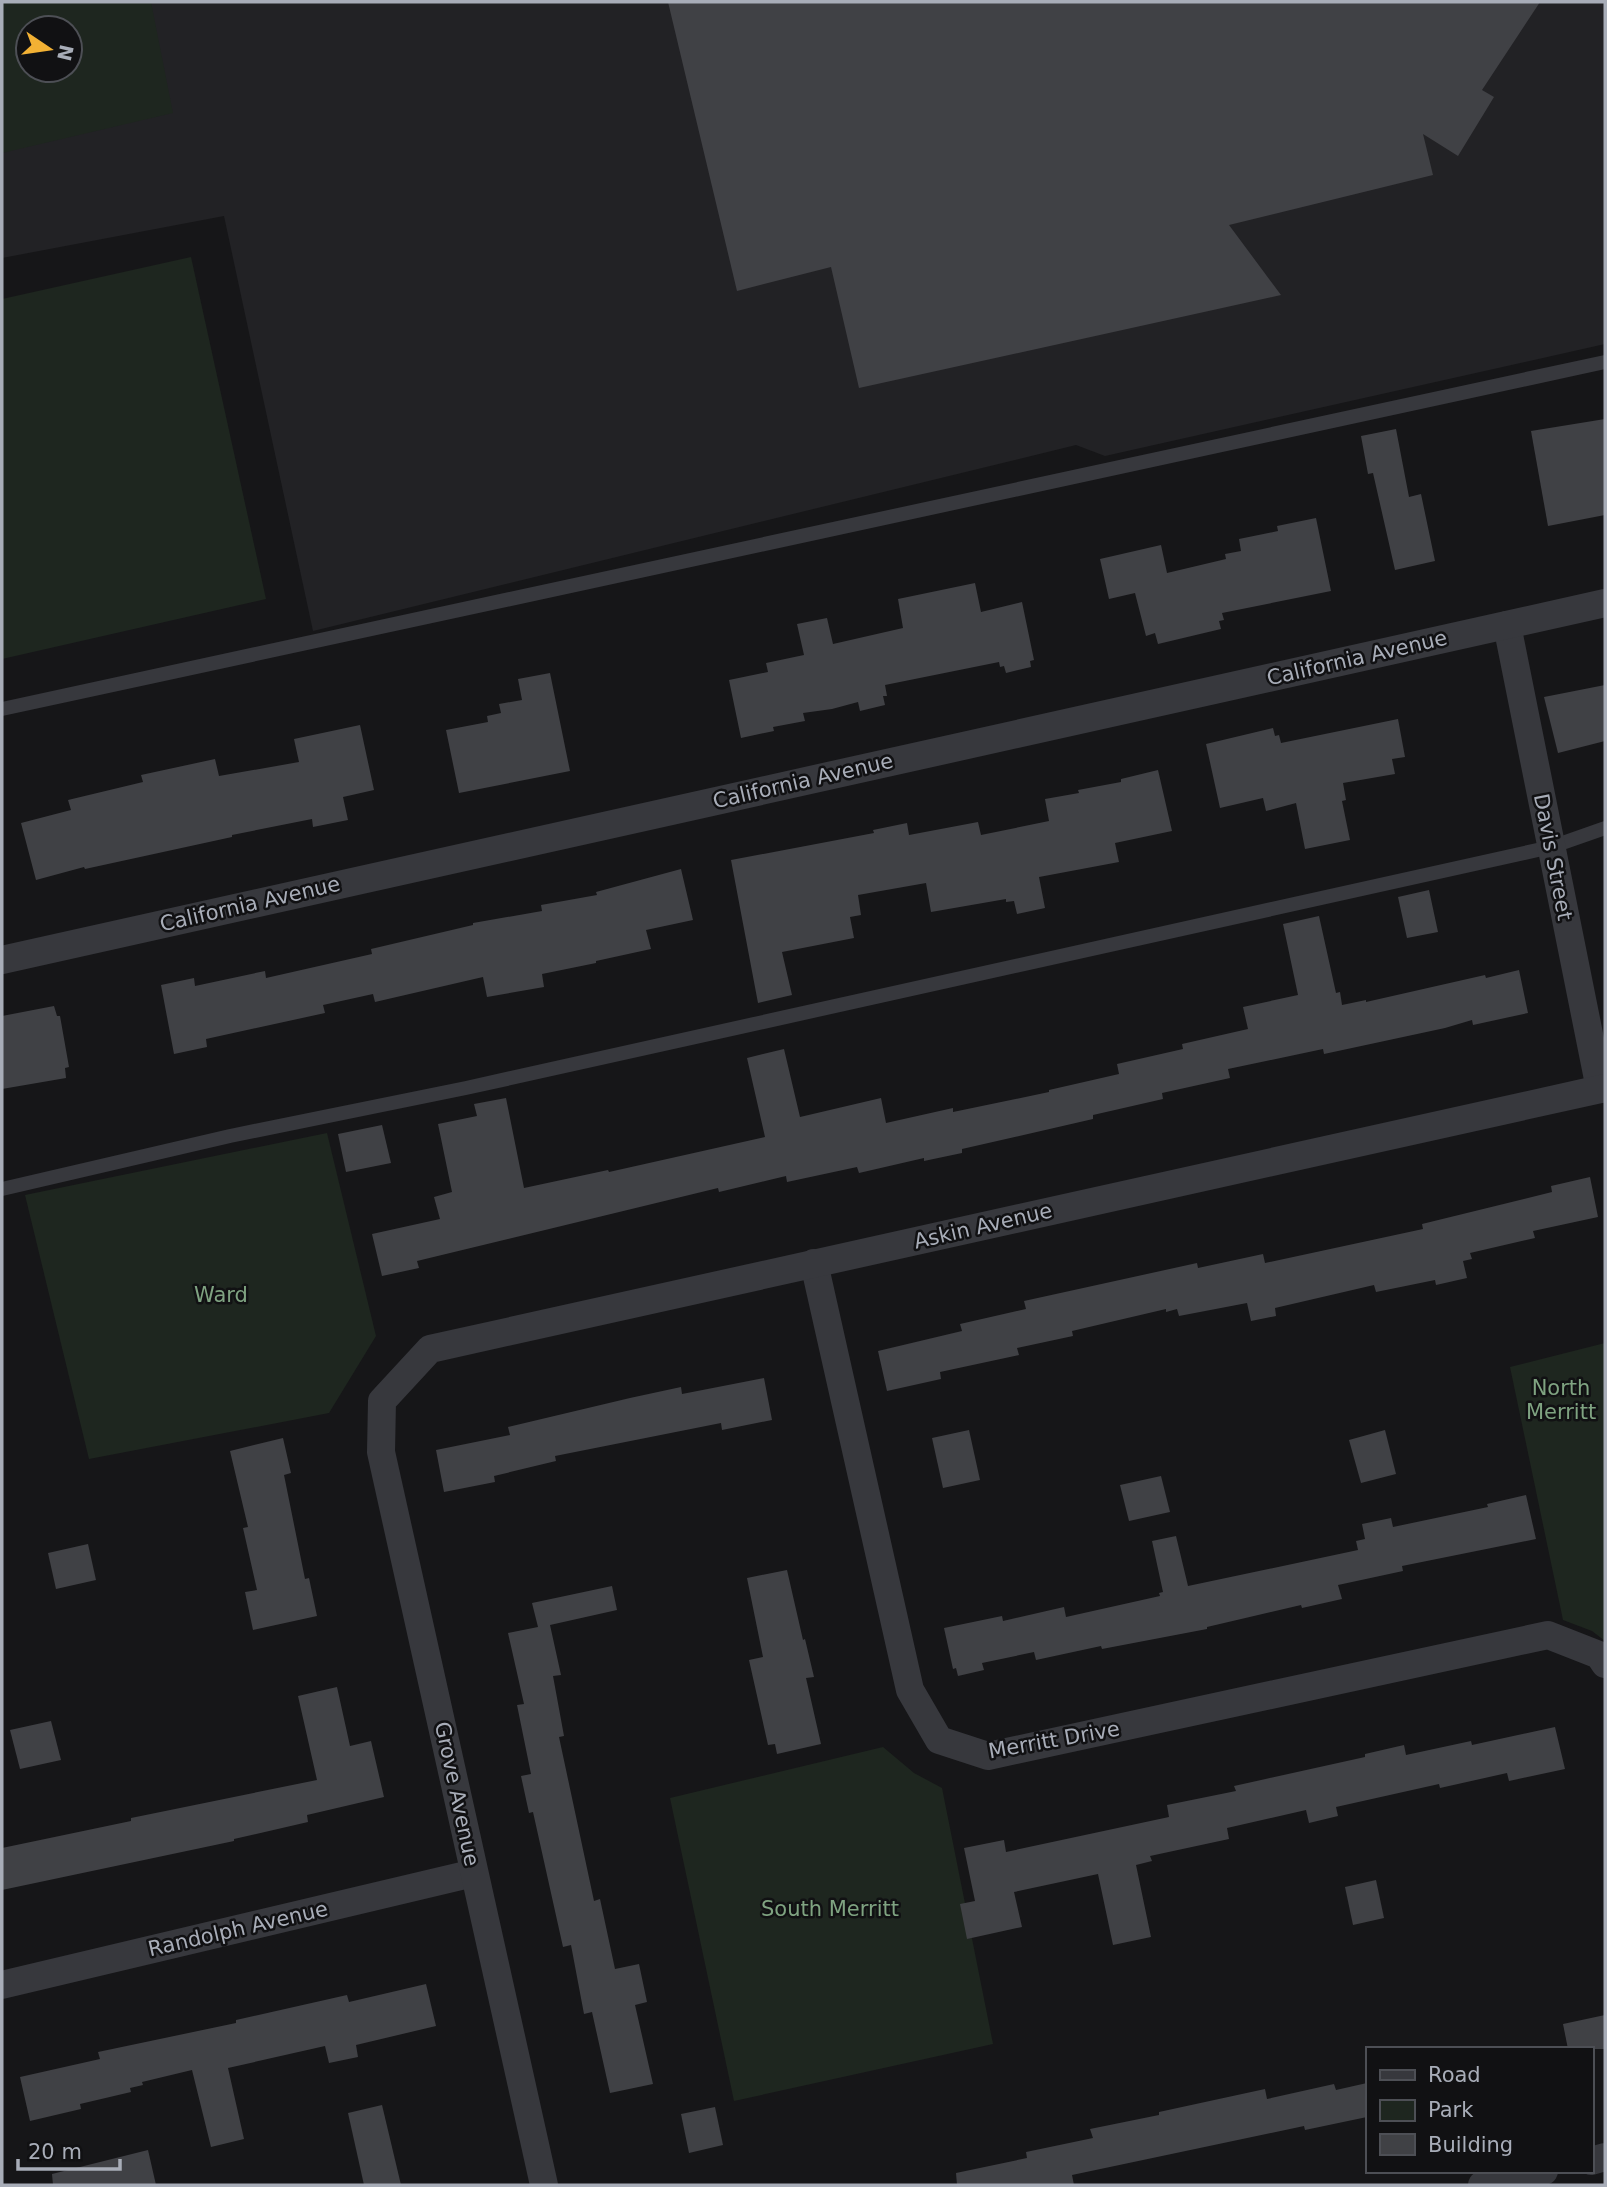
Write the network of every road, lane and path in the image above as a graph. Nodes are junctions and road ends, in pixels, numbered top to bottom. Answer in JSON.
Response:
{"nodes":[{"id":1,"x":1605,"y":362,"type":"edge"},
{"id":2,"x":1605,"y":603,"type":"edge"},
{"id":3,"x":1507,"y":625,"type":"junction"},
{"id":4,"x":2,"y":709,"type":"edge"},
{"id":5,"x":1605,"y":828,"type":"edge"},
{"id":6,"x":1552,"y":847,"type":"junction"},
{"id":7,"x":2,"y":960,"type":"edge"},
{"id":8,"x":1603,"y":1088,"type":"edge"},
{"id":9,"x":2,"y":1189,"type":"edge"},
{"id":10,"x":814,"y":1263,"type":"junction"},
{"id":11,"x":382,"y":1401,"type":"joint"},
{"id":12,"x":1605,"y":1664,"type":"edge"},
{"id":13,"x":474,"y":1873,"type":"junction"},
{"id":14,"x":2,"y":1985,"type":"edge"},
{"id":15,"x":1535,"y":2173,"type":"edge"},
{"id":16,"x":544,"y":2185,"type":"edge"},
{"id":17,"x":1482,"y":2185,"type":"edge"}],
"edges":[{"from":1,"to":4,"type":"lane"},
{"from":2,"to":3,"type":"street","name":"California Avenue"},
{"from":3,"to":6,"type":"street","name":"Davis Street"},
{"from":3,"to":7,"type":"street","name":"California Avenue"},
{"from":5,"to":6,"type":"lane"},
{"from":6,"to":8,"type":"street","name":"Davis Street"},
{"from":6,"to":9,"type":"lane"},
{"from":8,"to":10,"type":"street","name":"Askin Avenue"},
{"from":10,"to":11,"type":"street","name":"Askin Avenue"},
{"from":10,"to":12,"type":"street","name":"Merritt Drive"},
{"from":11,"to":13,"type":"street","name":"Grove Avenue"},
{"from":13,"to":14,"type":"street","name":"Randolph Avenue"},
{"from":13,"to":16,"type":"street","name":"Grove Avenue"},
{"from":15,"to":17,"type":"street"}]}
